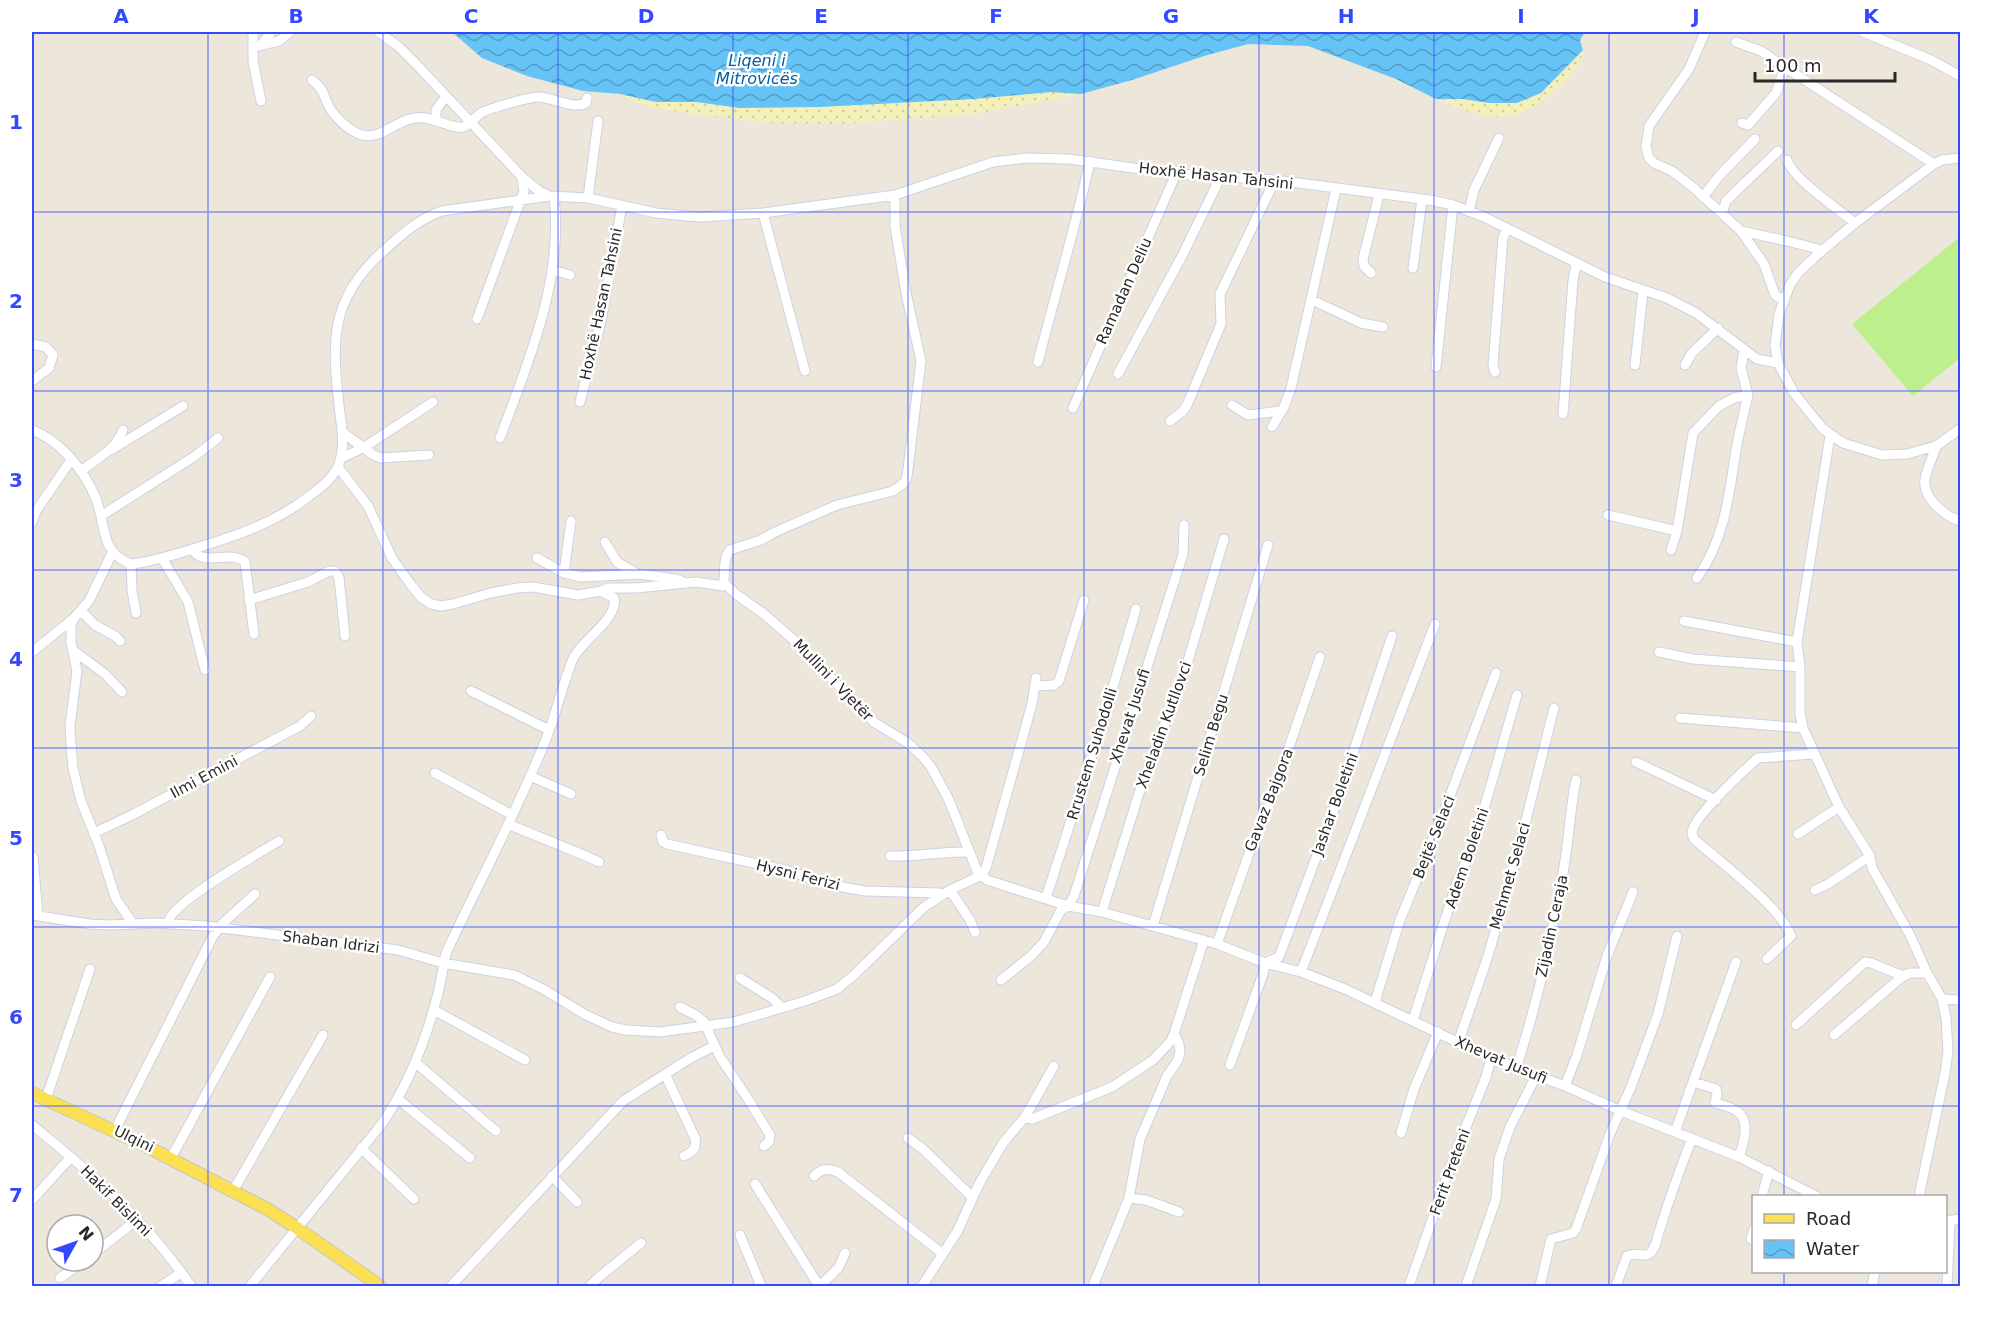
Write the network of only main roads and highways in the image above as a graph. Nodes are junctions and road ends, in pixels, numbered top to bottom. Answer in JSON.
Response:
{"nodes":[{"id":1,"x":32,"y":1093,"type":"edge"},
{"id":2,"x":380,"y":1287,"type":"edge"}],
"edges":[{"from":1,"to":2,"type":"main road","name":"Ulqini"}]}
